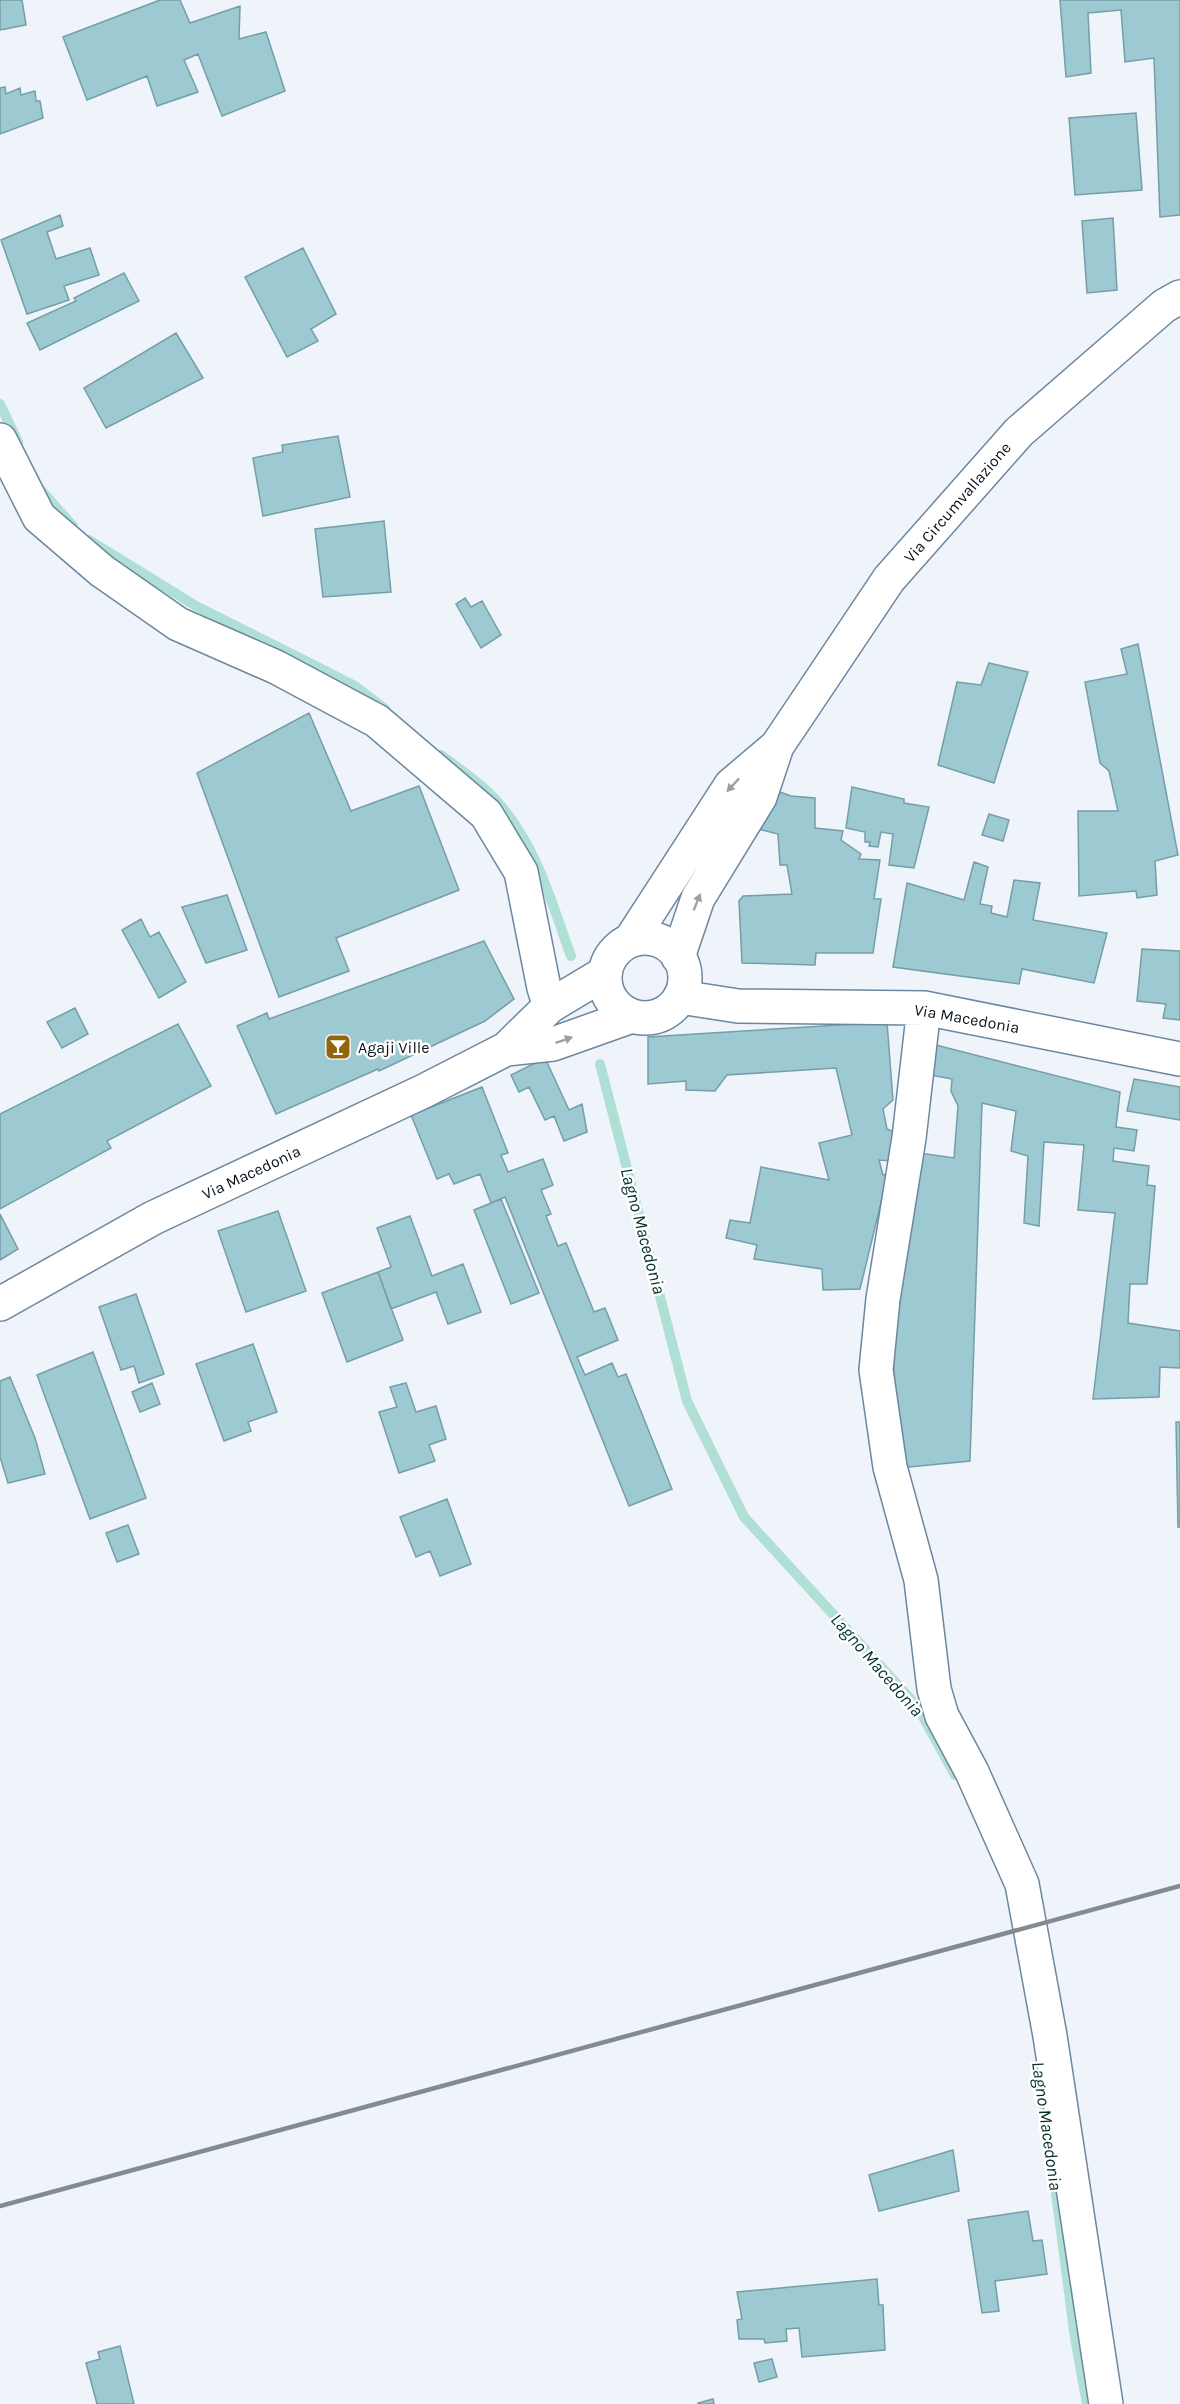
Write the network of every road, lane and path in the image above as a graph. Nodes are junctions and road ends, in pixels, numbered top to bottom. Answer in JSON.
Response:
{"nodes":[{"id":1,"x":1180,"y":297,"type":"edge"},
{"id":2,"x":0,"y":440,"type":"edge"},
{"id":3,"x":777,"y":746,"type":"junction"},
{"id":4,"x":630,"y":941,"type":"junction"},
{"id":5,"x":678,"y":957,"type":"junction"},
{"id":6,"x":605,"y":973,"type":"junction"},
{"id":7,"x":680,"y":997,"type":"junction"},
{"id":8,"x":550,"y":1006,"type":"junction"},
{"id":9,"x":924,"y":1008,"type":"junction"},
{"id":10,"x":632,"y":1016,"type":"junction"},
{"id":11,"x":506,"y":1049,"type":"junction"},
{"id":12,"x":1180,"y":1059,"type":"edge"},
{"id":13,"x":0,"y":1304,"type":"edge"},
{"id":14,"x":1106,"y":2404,"type":"edge"}],
"edges":[{"from":1,"to":3,"type":"street","name":"Via Circumvallazione"},
{"from":2,"to":8,"type":"street"},
{"from":3,"to":4,"type":"street","name":"Via Circumvallazione","one_way":true},
{"from":5,"to":3,"type":"street","name":"Via Circumvallazione","one_way":true},
{"from":4,"to":5,"type":"street"},
{"from":4,"to":6,"type":"street"},
{"from":5,"to":7,"type":"street"},
{"from":6,"to":8,"type":"street","name":"Via Macedonia"},
{"from":6,"to":10,"type":"street"},
{"from":7,"to":9,"type":"street","name":"Via Macedonia"},
{"from":7,"to":10,"type":"street"},
{"from":8,"to":11,"type":"street","name":"Via Macedonia"},
{"from":9,"to":12,"type":"street","name":"Via Macedonia"},
{"from":9,"to":14,"type":"street"},
{"from":11,"to":10,"type":"street","name":"Via Macedonia","one_way":true},
{"from":11,"to":13,"type":"street","name":"Via Macedonia"}]}
